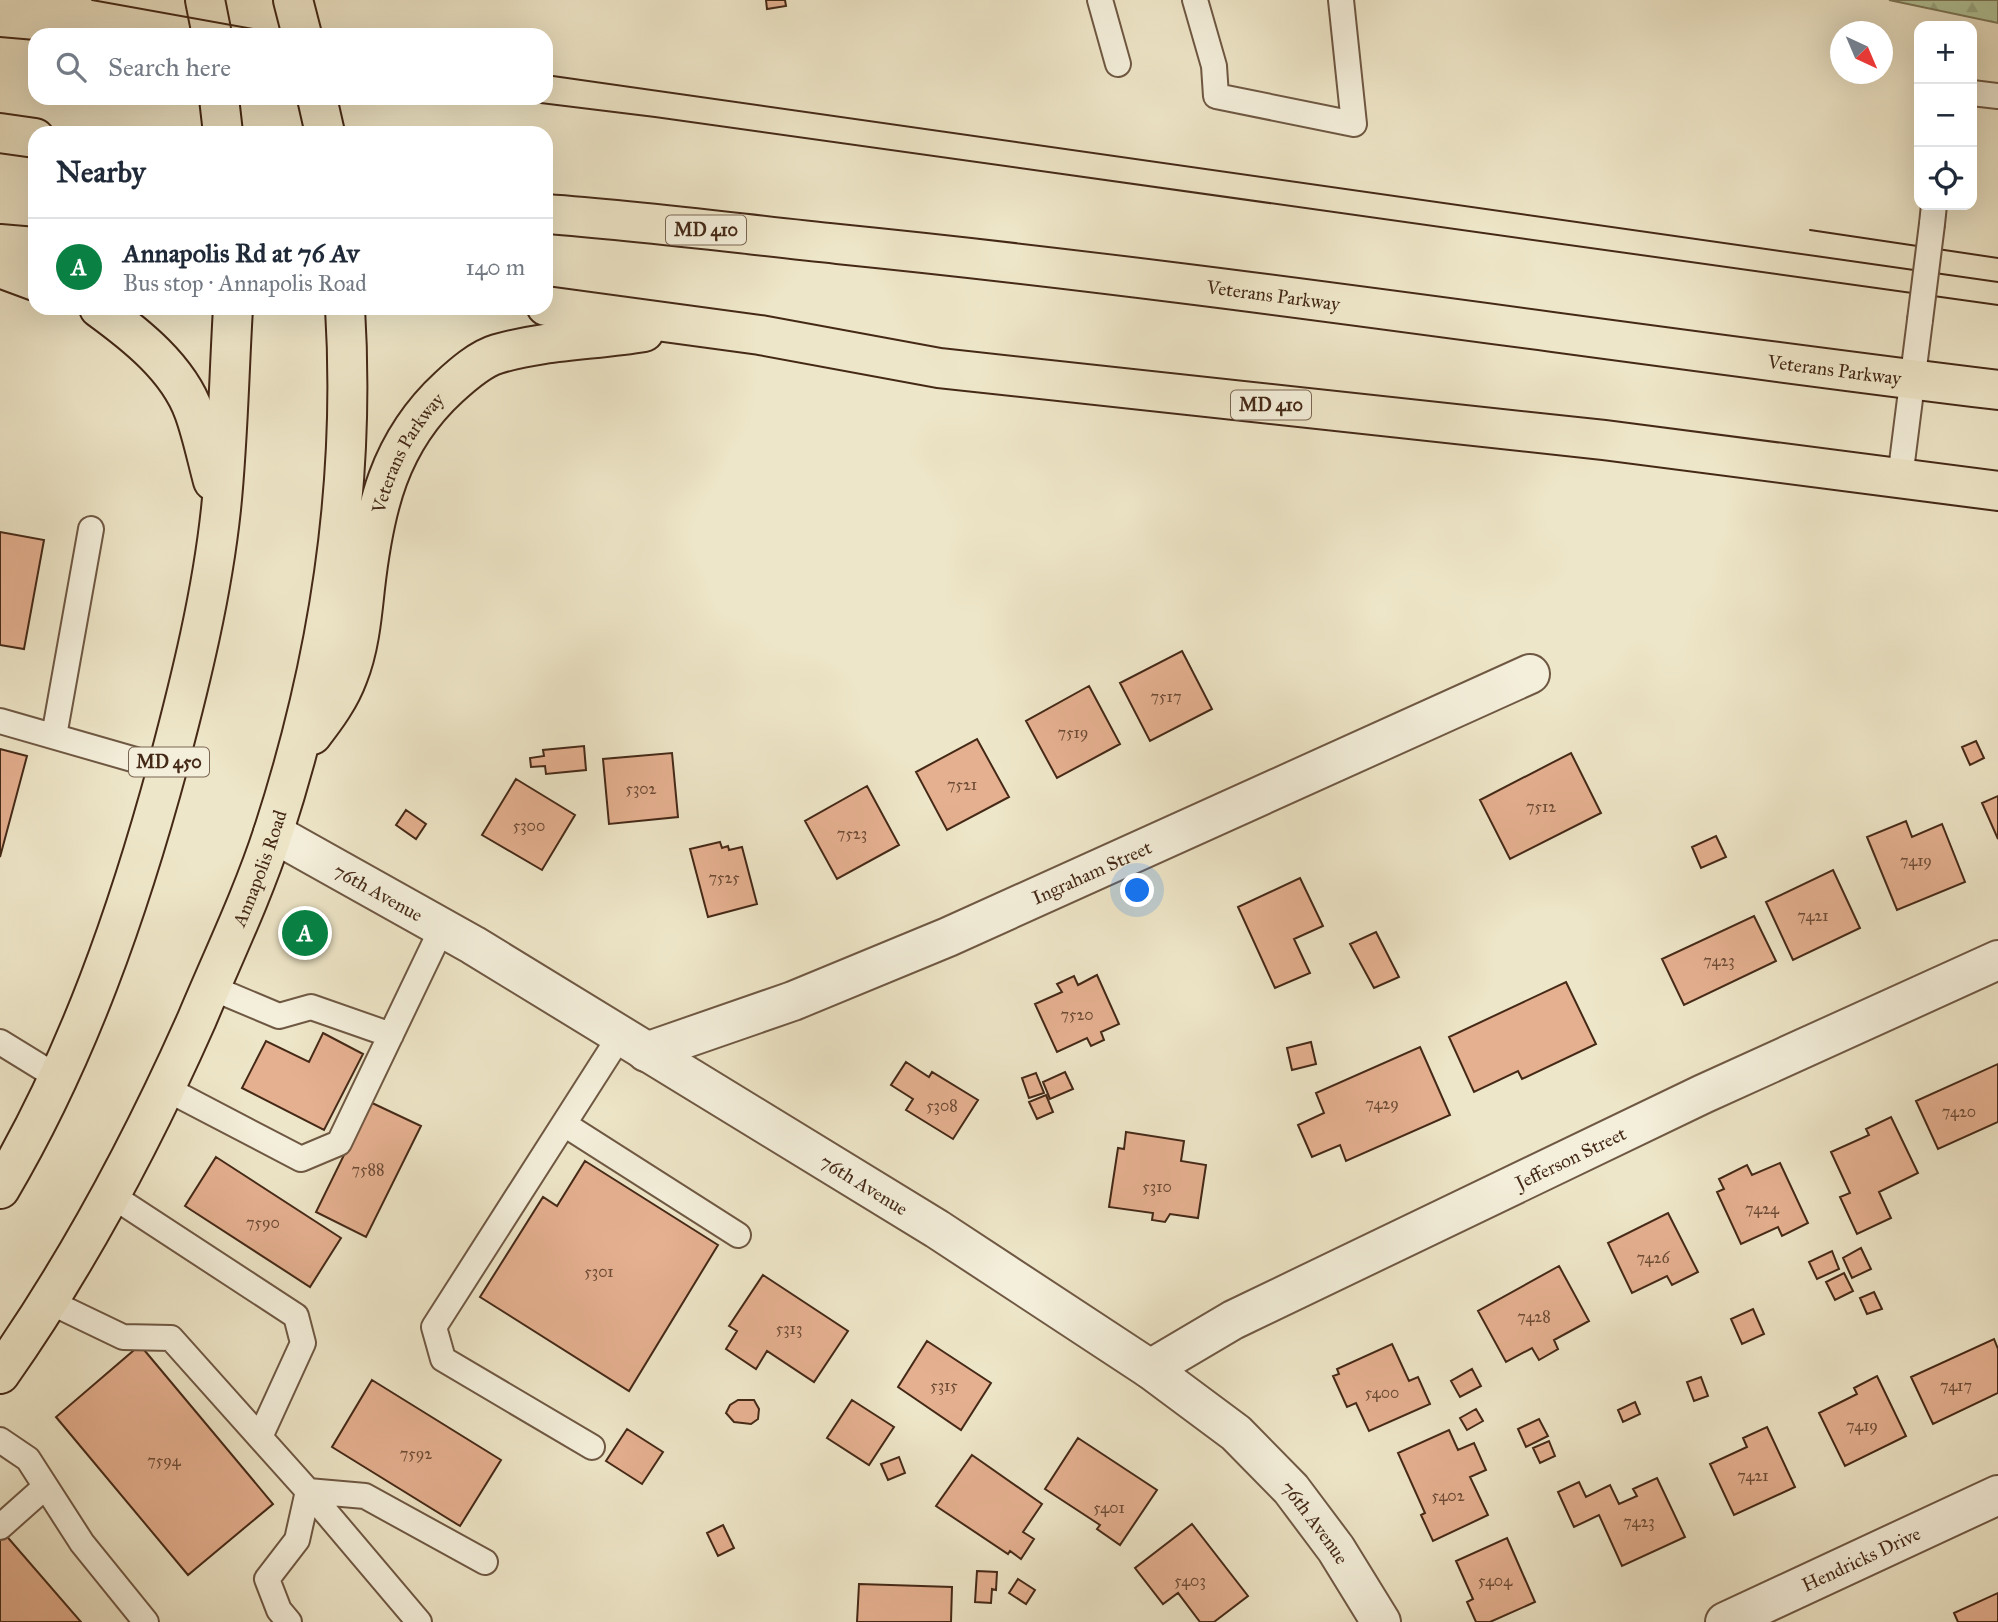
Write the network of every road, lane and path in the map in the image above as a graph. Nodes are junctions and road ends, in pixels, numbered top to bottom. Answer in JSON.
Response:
{"nodes":[{"id":1,"x":205,"y":0,"type":"edge"},
{"id":2,"x":293,"y":0,"type":"edge"},
{"id":3,"x":1100,"y":0,"type":"edge"},
{"id":4,"x":1195,"y":0,"type":"edge"},
{"id":5,"x":1341,"y":0,"type":"edge"},
{"id":6,"x":211,"y":28,"type":"edge"},
{"id":7,"x":300,"y":28,"type":"edge"},
{"id":8,"x":1118,"y":64,"type":"dead end"},
{"id":9,"x":1977,"y":94,"type":"edge"},
{"id":10,"x":1998,"y":96,"type":"edge"},
{"id":11,"x":220,"y":105,"type":"edge"},
{"id":12,"x":319,"y":105,"type":"edge"},
{"id":13,"x":222,"y":126,"type":"edge"},
{"id":14,"x":323,"y":126,"type":"edge"},
{"id":15,"x":0,"y":133,"type":"edge"},
{"id":16,"x":28,"y":137,"type":"edge"},
{"id":17,"x":1933,"y":214,"type":"edge"},
{"id":18,"x":553,"y":215,"type":"edge"},
{"id":19,"x":0,"y":244,"type":"edge"},
{"id":20,"x":28,"y":246,"type":"edge"},
{"id":21,"x":0,"y":268,"type":"edge"},
{"id":22,"x":28,"y":278,"type":"edge"},
{"id":23,"x":553,"y":307,"type":"edge"},
{"id":24,"x":109,"y":315,"type":"edge"},
{"id":25,"x":233,"y":315,"type":"edge"},
{"id":26,"x":345,"y":315,"type":"edge"},
{"id":27,"x":690,"y":325,"type":"junction"},
{"id":28,"x":1913,"y":380,"type":"junction"},
{"id":29,"x":1998,"y":390,"type":"edge"},
{"id":30,"x":1900,"y":478,"type":"junction"},
{"id":31,"x":1998,"y":491,"type":"edge"},
{"id":32,"x":220,"y":510,"type":"junction"},
{"id":33,"x":91,"y":529,"type":"dead end"},
{"id":34,"x":1530,"y":674,"type":"dead end"},
{"id":35,"x":0,"y":721,"type":"edge"},
{"id":36,"x":54,"y":736,"type":"junction"},
{"id":37,"x":294,"y":759,"type":"junction"},
{"id":38,"x":167,"y":769,"type":"junction"},
{"id":39,"x":273,"y":833,"type":"junction"},
{"id":40,"x":442,"y":928,"type":"junction"},
{"id":41,"x":1998,"y":960,"type":"edge"},
{"id":42,"x":210,"y":988,"type":"junction"},
{"id":43,"x":391,"y":1035,"type":"junction"},
{"id":44,"x":0,"y":1042,"type":"edge"},
{"id":45,"x":633,"y":1044,"type":"junction"},
{"id":46,"x":57,"y":1077,"type":"junction"},
{"id":47,"x":165,"y":1088,"type":"junction"},
{"id":48,"x":564,"y":1124,"type":"junction"},
{"id":49,"x":2,"y":1180,"type":"edge"},
{"id":50,"x":111,"y":1195,"type":"junction"},
{"id":51,"x":738,"y":1235,"type":"dead end"},
{"id":52,"x":48,"y":1301,"type":"junction"},
{"id":53,"x":1150,"y":1369,"type":"junction"},
{"id":54,"x":0,"y":1374,"type":"edge"},
{"id":55,"x":260,"y":1437,"type":"junction"},
{"id":56,"x":0,"y":1440,"type":"edge"},
{"id":57,"x":592,"y":1447,"type":"dead end"},
{"id":58,"x":46,"y":1487,"type":"junction"},
{"id":59,"x":308,"y":1491,"type":"junction"},
{"id":60,"x":1998,"y":1495,"type":"edge"},
{"id":61,"x":0,"y":1527,"type":"edge"},
{"id":62,"x":485,"y":1562,"type":"dead end"},
{"id":63,"x":146,"y":1622,"type":"edge"},
{"id":64,"x":289,"y":1622,"type":"edge"},
{"id":65,"x":419,"y":1622,"type":"edge"},
{"id":66,"x":1381,"y":1622,"type":"edge"},
{"id":67,"x":1725,"y":1622,"type":"edge"}],
"edges":[{"from":1,"to":6,"type":"main road"},
{"from":2,"to":7,"type":"main road"},
{"from":3,"to":8,"type":"lane"},
{"from":4,"to":5,"type":"lane"},
{"from":9,"to":10,"type":"lane"},
{"from":11,"to":13,"type":"main road"},
{"from":12,"to":14,"type":"main road"},
{"from":15,"to":16,"type":"main road"},
{"from":17,"to":28,"type":"lane","bridge":true},
{"from":18,"to":28,"type":"main road","name":"Veterans Parkway","number":"MD 410"},
{"from":19,"to":20,"type":"main road"},
{"from":21,"to":22,"type":"main road"},
{"from":23,"to":27,"type":"main road","name":"Veterans Parkway","number":"MD 410"},
{"from":24,"to":32,"type":"main road"},
{"from":25,"to":32,"type":"main road","number":"MD 450"},
{"from":26,"to":37,"type":"main road","name":"Annapolis Road"},
{"from":27,"to":30,"type":"main road","name":"Veterans Parkway","number":"MD 410"},
{"from":27,"to":37,"type":"main road","name":"Veterans Parkway"},
{"from":28,"to":29,"type":"main road","name":"Veterans Parkway","number":"MD 410"},
{"from":28,"to":30,"type":"lane"},
{"from":30,"to":31,"type":"main road","name":"Veterans Parkway","number":"MD 410"},
{"from":32,"to":38,"type":"main road","number":"MD 450"},
{"from":33,"to":36,"type":"lane"},
{"from":34,"to":45,"type":"street","name":"Ingraham Street"},
{"from":35,"to":36,"type":"lane"},
{"from":36,"to":38,"type":"lane"},
{"from":37,"to":39,"type":"main road","name":"Annapolis Road"},
{"from":38,"to":46,"type":"main road","number":"MD 450"},
{"from":39,"to":40,"type":"street","name":"76th Avenue"},
{"from":39,"to":42,"type":"main road","name":"Annapolis Road"},
{"from":40,"to":43,"type":"lane"},
{"from":40,"to":45,"type":"street","name":"76th Avenue"},
{"from":41,"to":53,"type":"street","name":"Jefferson Street"},
{"from":42,"to":43,"type":"lane"},
{"from":42,"to":47,"type":"main road","name":"Annapolis Road"},
{"from":43,"to":47,"type":"lane"},
{"from":44,"to":46,"type":"lane"},
{"from":45,"to":48,"type":"lane"},
{"from":45,"to":53,"type":"street","name":"76th Avenue"},
{"from":46,"to":49,"type":"main road","number":"MD 450"},
{"from":47,"to":50,"type":"main road","name":"Annapolis Road"},
{"from":48,"to":51,"type":"lane"},
{"from":48,"to":57,"type":"lane"},
{"from":50,"to":52,"type":"main road","name":"Annapolis Road"},
{"from":50,"to":55,"type":"lane"},
{"from":52,"to":54,"type":"main road","name":"Annapolis Road"},
{"from":52,"to":55,"type":"lane"},
{"from":53,"to":66,"type":"street","name":"76th Avenue"},
{"from":55,"to":59,"type":"lane"},
{"from":56,"to":58,"type":"lane"},
{"from":58,"to":61,"type":"lane"},
{"from":58,"to":63,"type":"lane"},
{"from":59,"to":62,"type":"lane"},
{"from":59,"to":64,"type":"lane"},
{"from":59,"to":65,"type":"lane"},
{"from":60,"to":67,"type":"street","name":"Hendricks Drive"}]}
